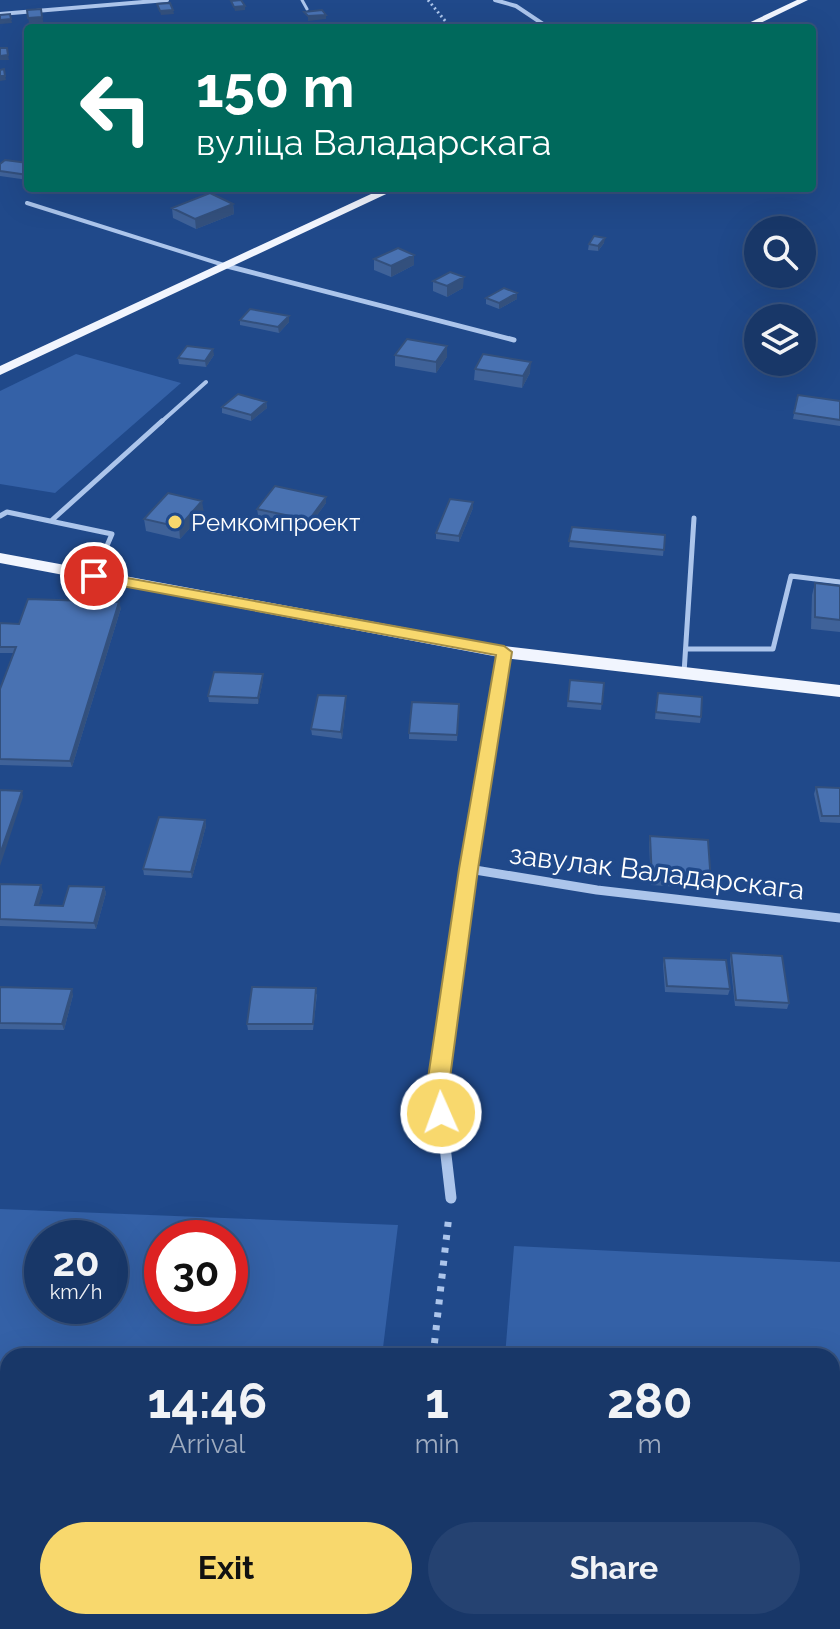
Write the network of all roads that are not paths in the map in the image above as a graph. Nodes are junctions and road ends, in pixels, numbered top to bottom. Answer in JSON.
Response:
{"nodes":[{"id":1,"x":167,"y":0,"type":"edge"},
{"id":2,"x":302,"y":0,"type":"edge"},
{"id":3,"x":495,"y":0,"type":"edge"},
{"id":4,"x":507,"y":0,"type":"edge"},
{"id":5,"x":804,"y":0,"type":"edge"},
{"id":6,"x":516,"y":6,"type":"junction"},
{"id":7,"x":307,"y":9,"type":"edge"},
{"id":8,"x":0,"y":14,"type":"edge"},
{"id":9,"x":543,"y":24,"type":"edge"},
{"id":10,"x":752,"y":24,"type":"edge"},
{"id":11,"x":384,"y":192,"type":"edge"},
{"id":12,"x":27,"y":203,"type":"dead end"},
{"id":13,"x":227,"y":266,"type":"junction"},
{"id":14,"x":514,"y":340,"type":"dead end"},
{"id":15,"x":0,"y":371,"type":"edge"},
{"id":16,"x":206,"y":382,"type":"dead end"},
{"id":17,"x":0,"y":516,"type":"edge"},
{"id":18,"x":694,"y":518,"type":"dead end"},
{"id":19,"x":51,"y":521,"type":"junction"},
{"id":20,"x":0,"y":558,"type":"edge"},
{"id":21,"x":94,"y":576,"type":"junction"},
{"id":22,"x":840,"y":582,"type":"edge"},
{"id":23,"x":686,"y":649,"type":"junction"},
{"id":24,"x":504,"y":652,"type":"junction"},
{"id":25,"x":684,"y":673,"type":"junction"},
{"id":26,"x":840,"y":691,"type":"edge"},
{"id":27,"x":469,"y":869,"type":"junction"},
{"id":28,"x":840,"y":918,"type":"edge"},
{"id":29,"x":451,"y":1198,"type":"road end"}],
"edges":[{"from":1,"to":8,"type":"street"},
{"from":2,"to":7,"type":"lane"},
{"from":3,"to":6,"type":"street"},
{"from":4,"to":6,"type":"street"},
{"from":5,"to":10,"type":"main road"},
{"from":6,"to":9,"type":"street"},
{"from":11,"to":13,"type":"main road"},
{"from":12,"to":13,"type":"lane"},
{"from":13,"to":14,"type":"street"},
{"from":13,"to":15,"type":"main road"},
{"from":16,"to":19,"type":"lane"},
{"from":17,"to":19,"type":"lane"},
{"from":18,"to":23,"type":"lane"},
{"from":19,"to":21,"type":"lane"},
{"from":20,"to":21,"type":"main road"},
{"from":21,"to":24,"type":"main road"},
{"from":22,"to":23,"type":"lane"},
{"from":23,"to":25,"type":"lane"},
{"from":24,"to":25,"type":"main road"},
{"from":24,"to":27,"type":"street"},
{"from":25,"to":26,"type":"main road"},
{"from":27,"to":28,"type":"street","name":"завулак Валадарскага"},
{"from":27,"to":29,"type":"street"}]}
